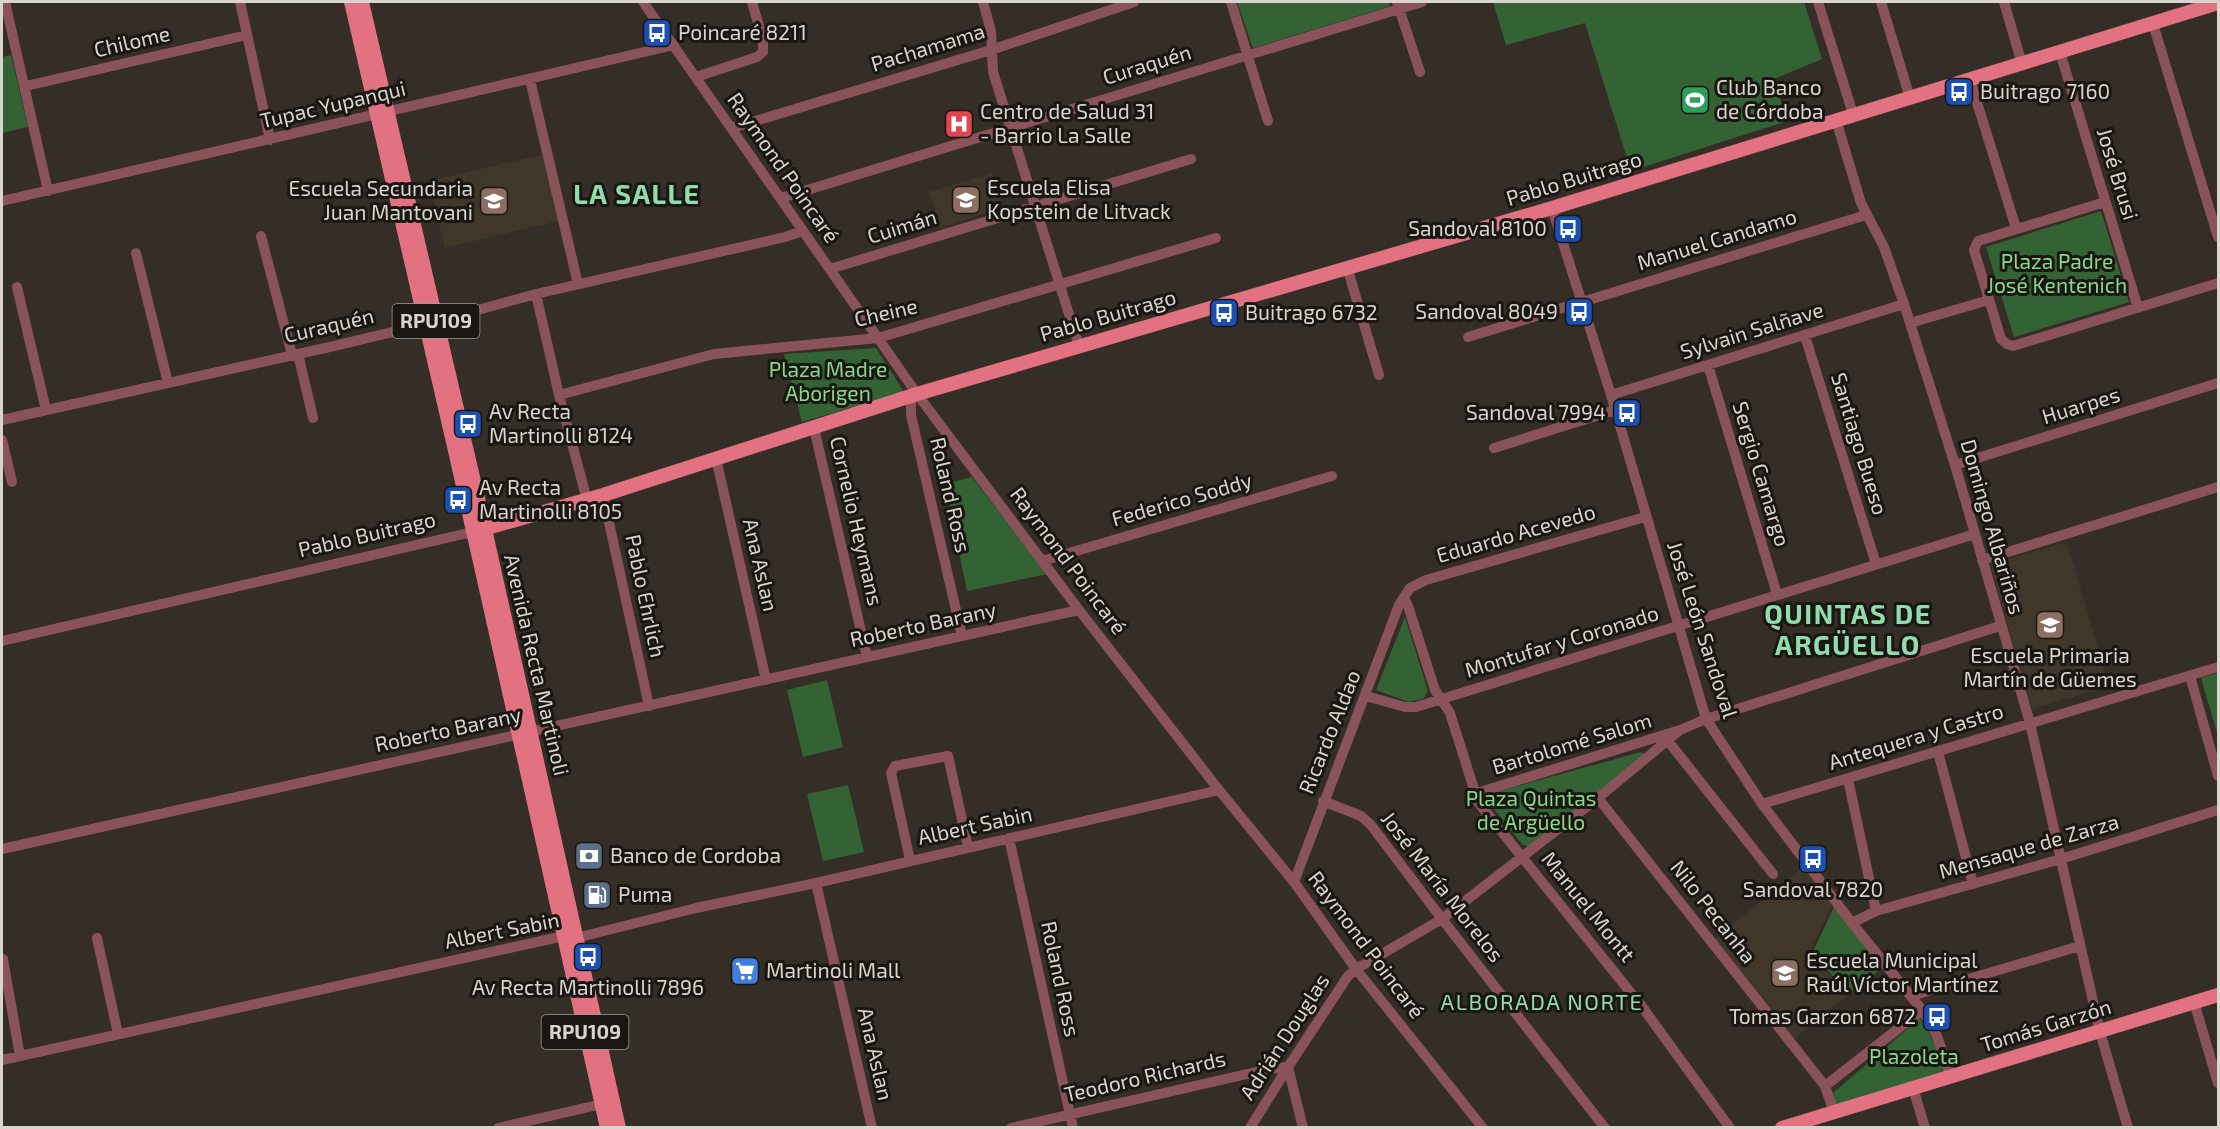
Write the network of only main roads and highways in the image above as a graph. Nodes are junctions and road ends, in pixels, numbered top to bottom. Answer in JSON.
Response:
{"nodes":[{"id":1,"x":351,"y":2,"type":"edge"},
{"id":2,"x":362,"y":2,"type":"edge"},
{"id":3,"x":2218,"y":3,"type":"edge"},
{"id":4,"x":383,"y":114,"type":"junction"},
{"id":5,"x":479,"y":530,"type":"junction"},
{"id":6,"x":570,"y":937,"type":"junction"},
{"id":7,"x":2218,"y":995,"type":"edge"},
{"id":8,"x":1800,"y":1125,"type":"edge"},
{"id":9,"x":607,"y":1128,"type":"edge"},
{"id":10,"x":619,"y":1128,"type":"edge"},
{"id":11,"x":1782,"y":1128,"type":"edge"}],
"edges":[{"from":1,"to":4,"type":"main road","name":"Avenida Recta Martinoli","number":"RPU109"},
{"from":2,"to":4,"type":"main road","name":"Avenida Recta Martinoli","number":"RPU109"},
{"from":3,"to":5,"type":"main road","name":"Pablo Buitrago"},
{"from":4,"to":5,"type":"main road","name":"Avenida Recta Martinoli","number":"RPU109"},
{"from":5,"to":6,"type":"main road","name":"Avenida Recta Martinoli","number":"RPU109"},
{"from":6,"to":9,"type":"main road","name":"Avenida Recta Martinoli","number":"RPU109"},
{"from":6,"to":10,"type":"main road","name":"Avenida Recta Martinoli","number":"RPU109"},
{"from":7,"to":8,"type":"main road","name":"Tomás Garzón"},
{"from":8,"to":11,"type":"main road","name":"Tomás Garzón"}]}
